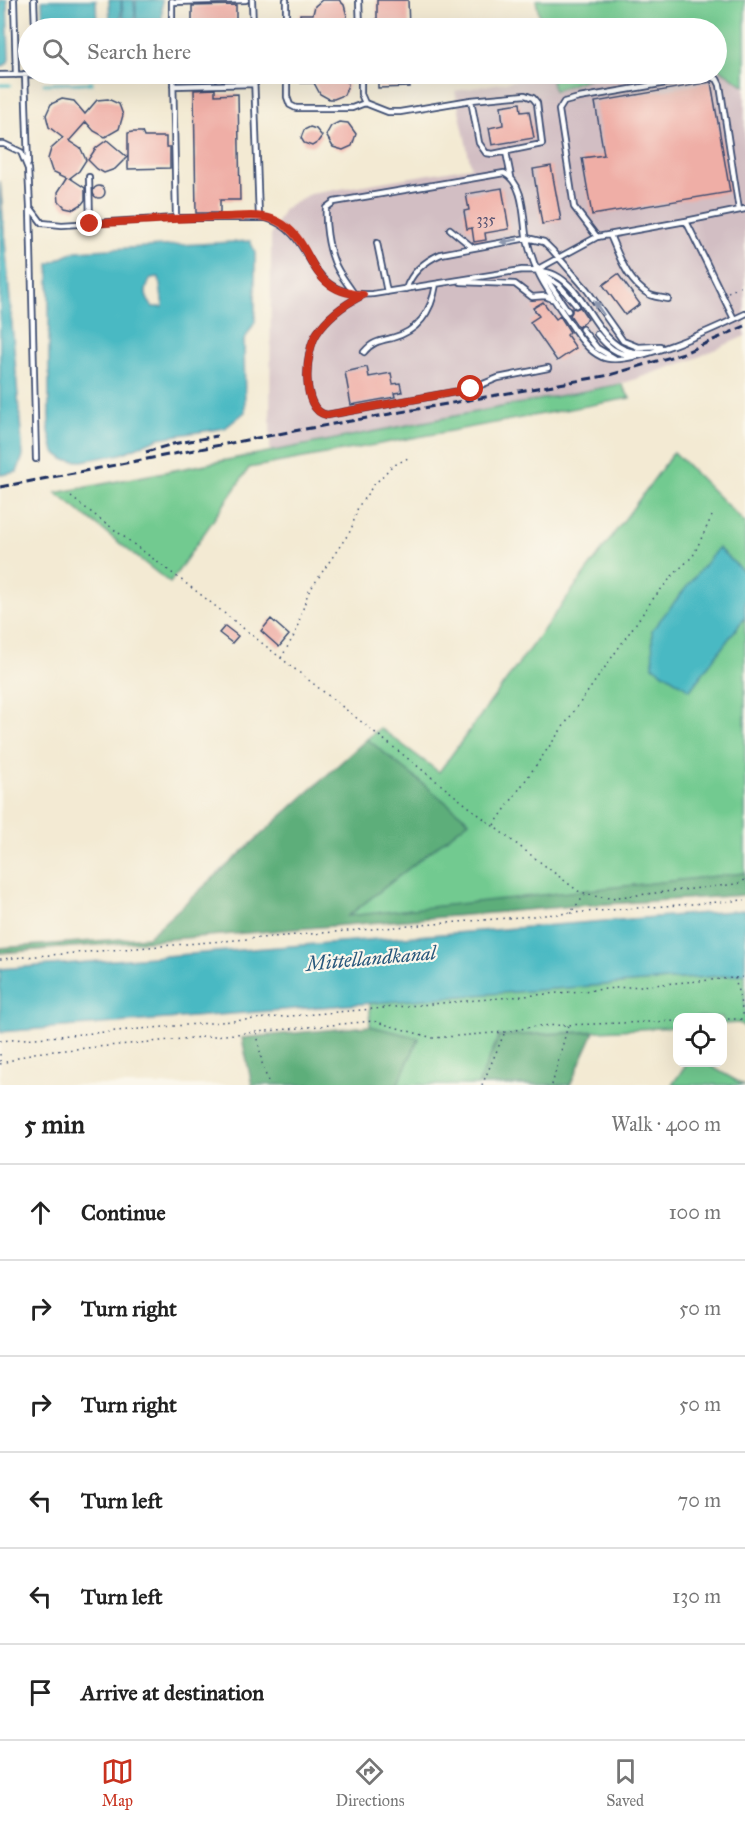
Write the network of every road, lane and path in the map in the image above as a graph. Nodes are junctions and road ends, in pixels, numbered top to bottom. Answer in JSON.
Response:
{"nodes":[{"id":1,"x":14,"y":0,"type":"edge"},
{"id":2,"x":34,"y":0,"type":"edge"},
{"id":3,"x":246,"y":0,"type":"edge"},
{"id":4,"x":252,"y":0,"type":"edge"},
{"id":5,"x":286,"y":0,"type":"edge"},
{"id":6,"x":360,"y":0,"type":"edge"},
{"id":7,"x":172,"y":1,"type":"edge"},
{"id":8,"x":35,"y":18,"type":"edge"},
{"id":9,"x":172,"y":18,"type":"edge"},
{"id":10,"x":253,"y":18,"type":"edge"},
{"id":11,"x":286,"y":18,"type":"edge"},
{"id":12,"x":360,"y":18,"type":"edge"},
{"id":13,"x":0,"y":75,"type":"edge"},
{"id":14,"x":16,"y":75,"type":"joint"},
{"id":15,"x":25,"y":84,"type":"edge"},
{"id":16,"x":255,"y":84,"type":"joint"},
{"id":17,"x":287,"y":84,"type":"edge"},
{"id":18,"x":361,"y":84,"type":"edge"},
{"id":19,"x":660,"y":84,"type":"edge"},
{"id":20,"x":719,"y":84,"type":"edge"},
{"id":21,"x":173,"y":87,"type":"joint"},
{"id":22,"x":471,"y":100,"type":"junction"},
{"id":23,"x":365,"y":103,"type":"junction"},
{"id":24,"x":0,"y":144,"type":"edge"},
{"id":25,"x":506,"y":152,"type":"junction"},
{"id":26,"x":28,"y":169,"type":"junction"},
{"id":27,"x":89,"y":177,"type":"dead end"},
{"id":28,"x":511,"y":177,"type":"junction"},
{"id":29,"x":30,"y":207,"type":"junction"},
{"id":30,"x":742,"y":209,"type":"edge"},
{"id":31,"x":259,"y":217,"type":"junction"},
{"id":32,"x":176,"y":218,"type":"junction"},
{"id":33,"x":686,"y":221,"type":"junction"},
{"id":34,"x":90,"y":224,"type":"junction"},
{"id":35,"x":450,"y":229,"type":"dead end"},
{"id":36,"x":610,"y":235,"type":"junction"},
{"id":37,"x":597,"y":237,"type":"junction"},
{"id":38,"x":527,"y":238,"type":"junction"},
{"id":39,"x":377,"y":243,"type":"dead end"},
{"id":40,"x":472,"y":247,"type":"junction"},
{"id":41,"x":559,"y":258,"type":"junction"},
{"id":42,"x":536,"y":271,"type":"junction"},
{"id":43,"x":449,"y":281,"type":"junction"},
{"id":44,"x":436,"y":284,"type":"junction"},
{"id":45,"x":745,"y":285,"type":"edge"},
{"id":46,"x":406,"y":289,"type":"junction"},
{"id":47,"x":387,"y":292,"type":"junction"},
{"id":48,"x":354,"y":294,"type":"junction"},
{"id":49,"x":363,"y":295,"type":"junction"},
{"id":50,"x":722,"y":295,"type":"junction"},
{"id":51,"x":668,"y":299,"type":"dead end"},
{"id":52,"x":557,"y":304,"type":"junction"},
{"id":53,"x":576,"y":305,"type":"dead end"},
{"id":54,"x":568,"y":311,"type":"dead end"},
{"id":55,"x":745,"y":314,"type":"edge"},
{"id":56,"x":734,"y":319,"type":"junction"},
{"id":57,"x":582,"y":329,"type":"dead end"},
{"id":58,"x":597,"y":334,"type":"dead end"},
{"id":59,"x":669,"y":346,"type":"junction"},
{"id":60,"x":364,"y":352,"type":"dead end"},
{"id":61,"x":648,"y":353,"type":"junction"},
{"id":62,"x":620,"y":360,"type":"junction"},
{"id":63,"x":548,"y":368,"type":"dead end"},
{"id":64,"x":408,"y":458,"type":"dead end"},
{"id":65,"x":36,"y":459,"type":"dead end"},
{"id":66,"x":71,"y":497,"type":"dead end"},
{"id":67,"x":712,"y":516,"type":"dead end"},
{"id":68,"x":281,"y":658,"type":"junction"},
{"id":69,"x":493,"y":826,"type":"junction"},
{"id":70,"x":745,"y":880,"type":"edge"},
{"id":71,"x":586,"y":894,"type":"junction"},
{"id":72,"x":745,"y":900,"type":"edge"},
{"id":73,"x":570,"y":914,"type":"junction"},
{"id":74,"x":0,"y":959,"type":"edge"},
{"id":75,"x":745,"y":977,"type":"edge"},
{"id":76,"x":735,"y":978,"type":"junction"},
{"id":77,"x":744,"y":1018,"type":"edge"},
{"id":78,"x":727,"y":1019,"type":"edge"},
{"id":79,"x":673,"y":1021,"type":"edge"},
{"id":80,"x":568,"y":1025,"type":"junction"},
{"id":81,"x":257,"y":1032,"type":"junction"},
{"id":82,"x":505,"y":1032,"type":"junction"},
{"id":83,"x":0,"y":1041,"type":"edge"},
{"id":84,"x":0,"y":1054,"type":"edge"},
{"id":85,"x":0,"y":1064,"type":"edge"},
{"id":86,"x":269,"y":1085,"type":"edge"},
{"id":87,"x":482,"y":1085,"type":"edge"},
{"id":88,"x":552,"y":1085,"type":"edge"}],
"edges":[{"from":1,"to":14,"type":"lane"},
{"from":2,"to":8,"type":"lane"},
{"from":3,"to":7,"type":"lane"},
{"from":4,"to":10,"type":"lane"},
{"from":5,"to":11,"type":"lane"},
{"from":6,"to":12,"type":"lane"},
{"from":7,"to":9,"type":"lane"},
{"from":13,"to":14,"type":"lane"},
{"from":15,"to":26,"type":"lane"},
{"from":16,"to":21,"type":"lane"},
{"from":16,"to":31,"type":"lane"},
{"from":17,"to":23,"type":"lane"},
{"from":18,"to":23,"type":"lane"},
{"from":19,"to":37,"type":"lane"},
{"from":20,"to":30,"type":"lane"},
{"from":21,"to":32,"type":"lane"},
{"from":22,"to":23,"type":"lane"},
{"from":22,"to":25,"type":"lane"},
{"from":22,"to":25,"type":"lane"},
{"from":24,"to":26,"type":"lane"},
{"from":25,"to":28,"type":"lane"},
{"from":26,"to":29,"type":"lane"},
{"from":27,"to":34,"type":"lane"},
{"from":28,"to":38,"type":"lane"},
{"from":28,"to":48,"type":"lane"},
{"from":29,"to":34,"type":"lane"},
{"from":29,"to":65,"type":"lane"},
{"from":30,"to":33,"type":"lane"},
{"from":31,"to":32,"type":"lane"},
{"from":31,"to":48,"type":"lane"},
{"from":32,"to":34,"type":"lane"},
{"from":33,"to":36,"type":"lane"},
{"from":33,"to":50,"type":"lane"},
{"from":35,"to":40,"type":"lane"},
{"from":36,"to":37,"type":"lane"},
{"from":36,"to":51,"type":"lane"},
{"from":37,"to":41,"type":"lane"},
{"from":38,"to":40,"type":"lane","one_way":true},
{"from":38,"to":41,"type":"lane"},
{"from":38,"to":42,"type":"lane"},
{"from":39,"to":47,"type":"lane"},
{"from":40,"to":46,"type":"lane"},
{"from":41,"to":42,"type":"lane"},
{"from":59,"to":41,"type":"lane","one_way":true},
{"from":42,"to":43,"type":"lane"},
{"from":42,"to":52,"type":"lane"},
{"from":42,"to":53,"type":"lane"},
{"from":42,"to":54,"type":"lane"},
{"from":42,"to":61,"type":"lane"},
{"from":43,"to":44,"type":"lane"},
{"from":43,"to":52,"type":"lane"},
{"from":44,"to":46,"type":"lane"},
{"from":44,"to":60,"type":"lane"},
{"from":45,"to":50,"type":"path"},
{"from":46,"to":47,"type":"lane"},
{"from":47,"to":49,"type":"lane"},
{"from":48,"to":49,"type":"lane"},
{"from":49,"to":63,"type":"lane"},
{"from":50,"to":56,"type":"lane"},
{"from":52,"to":62,"type":"lane"},
{"from":55,"to":56,"type":"lane"},
{"from":56,"to":59,"type":"lane"},
{"from":57,"to":62,"type":"lane"},
{"from":58,"to":61,"type":"lane"},
{"from":59,"to":61,"type":"lane"},
{"from":61,"to":62,"type":"lane"},
{"from":64,"to":68,"type":"path"},
{"from":66,"to":68,"type":"path"},
{"from":67,"to":69,"type":"path"},
{"from":68,"to":69,"type":"path"},
{"from":69,"to":71,"type":"path"},
{"from":70,"to":71,"type":"path"},
{"from":71,"to":73,"type":"path"},
{"from":72,"to":73,"type":"path"},
{"from":73,"to":74,"type":"path"},
{"from":75,"to":76,"type":"path"},
{"from":76,"to":77,"type":"path"},
{"from":76,"to":83,"type":"path"},
{"from":77,"to":78,"type":"path"},
{"from":79,"to":80,"type":"path"},
{"from":80,"to":82,"type":"path"},
{"from":80,"to":88,"type":"path"},
{"from":81,"to":82,"type":"path"},
{"from":81,"to":85,"type":"path"},
{"from":81,"to":86,"type":"path"},
{"from":82,"to":87,"type":"path"},
{"from":84,"to":85,"type":"path"}]}
